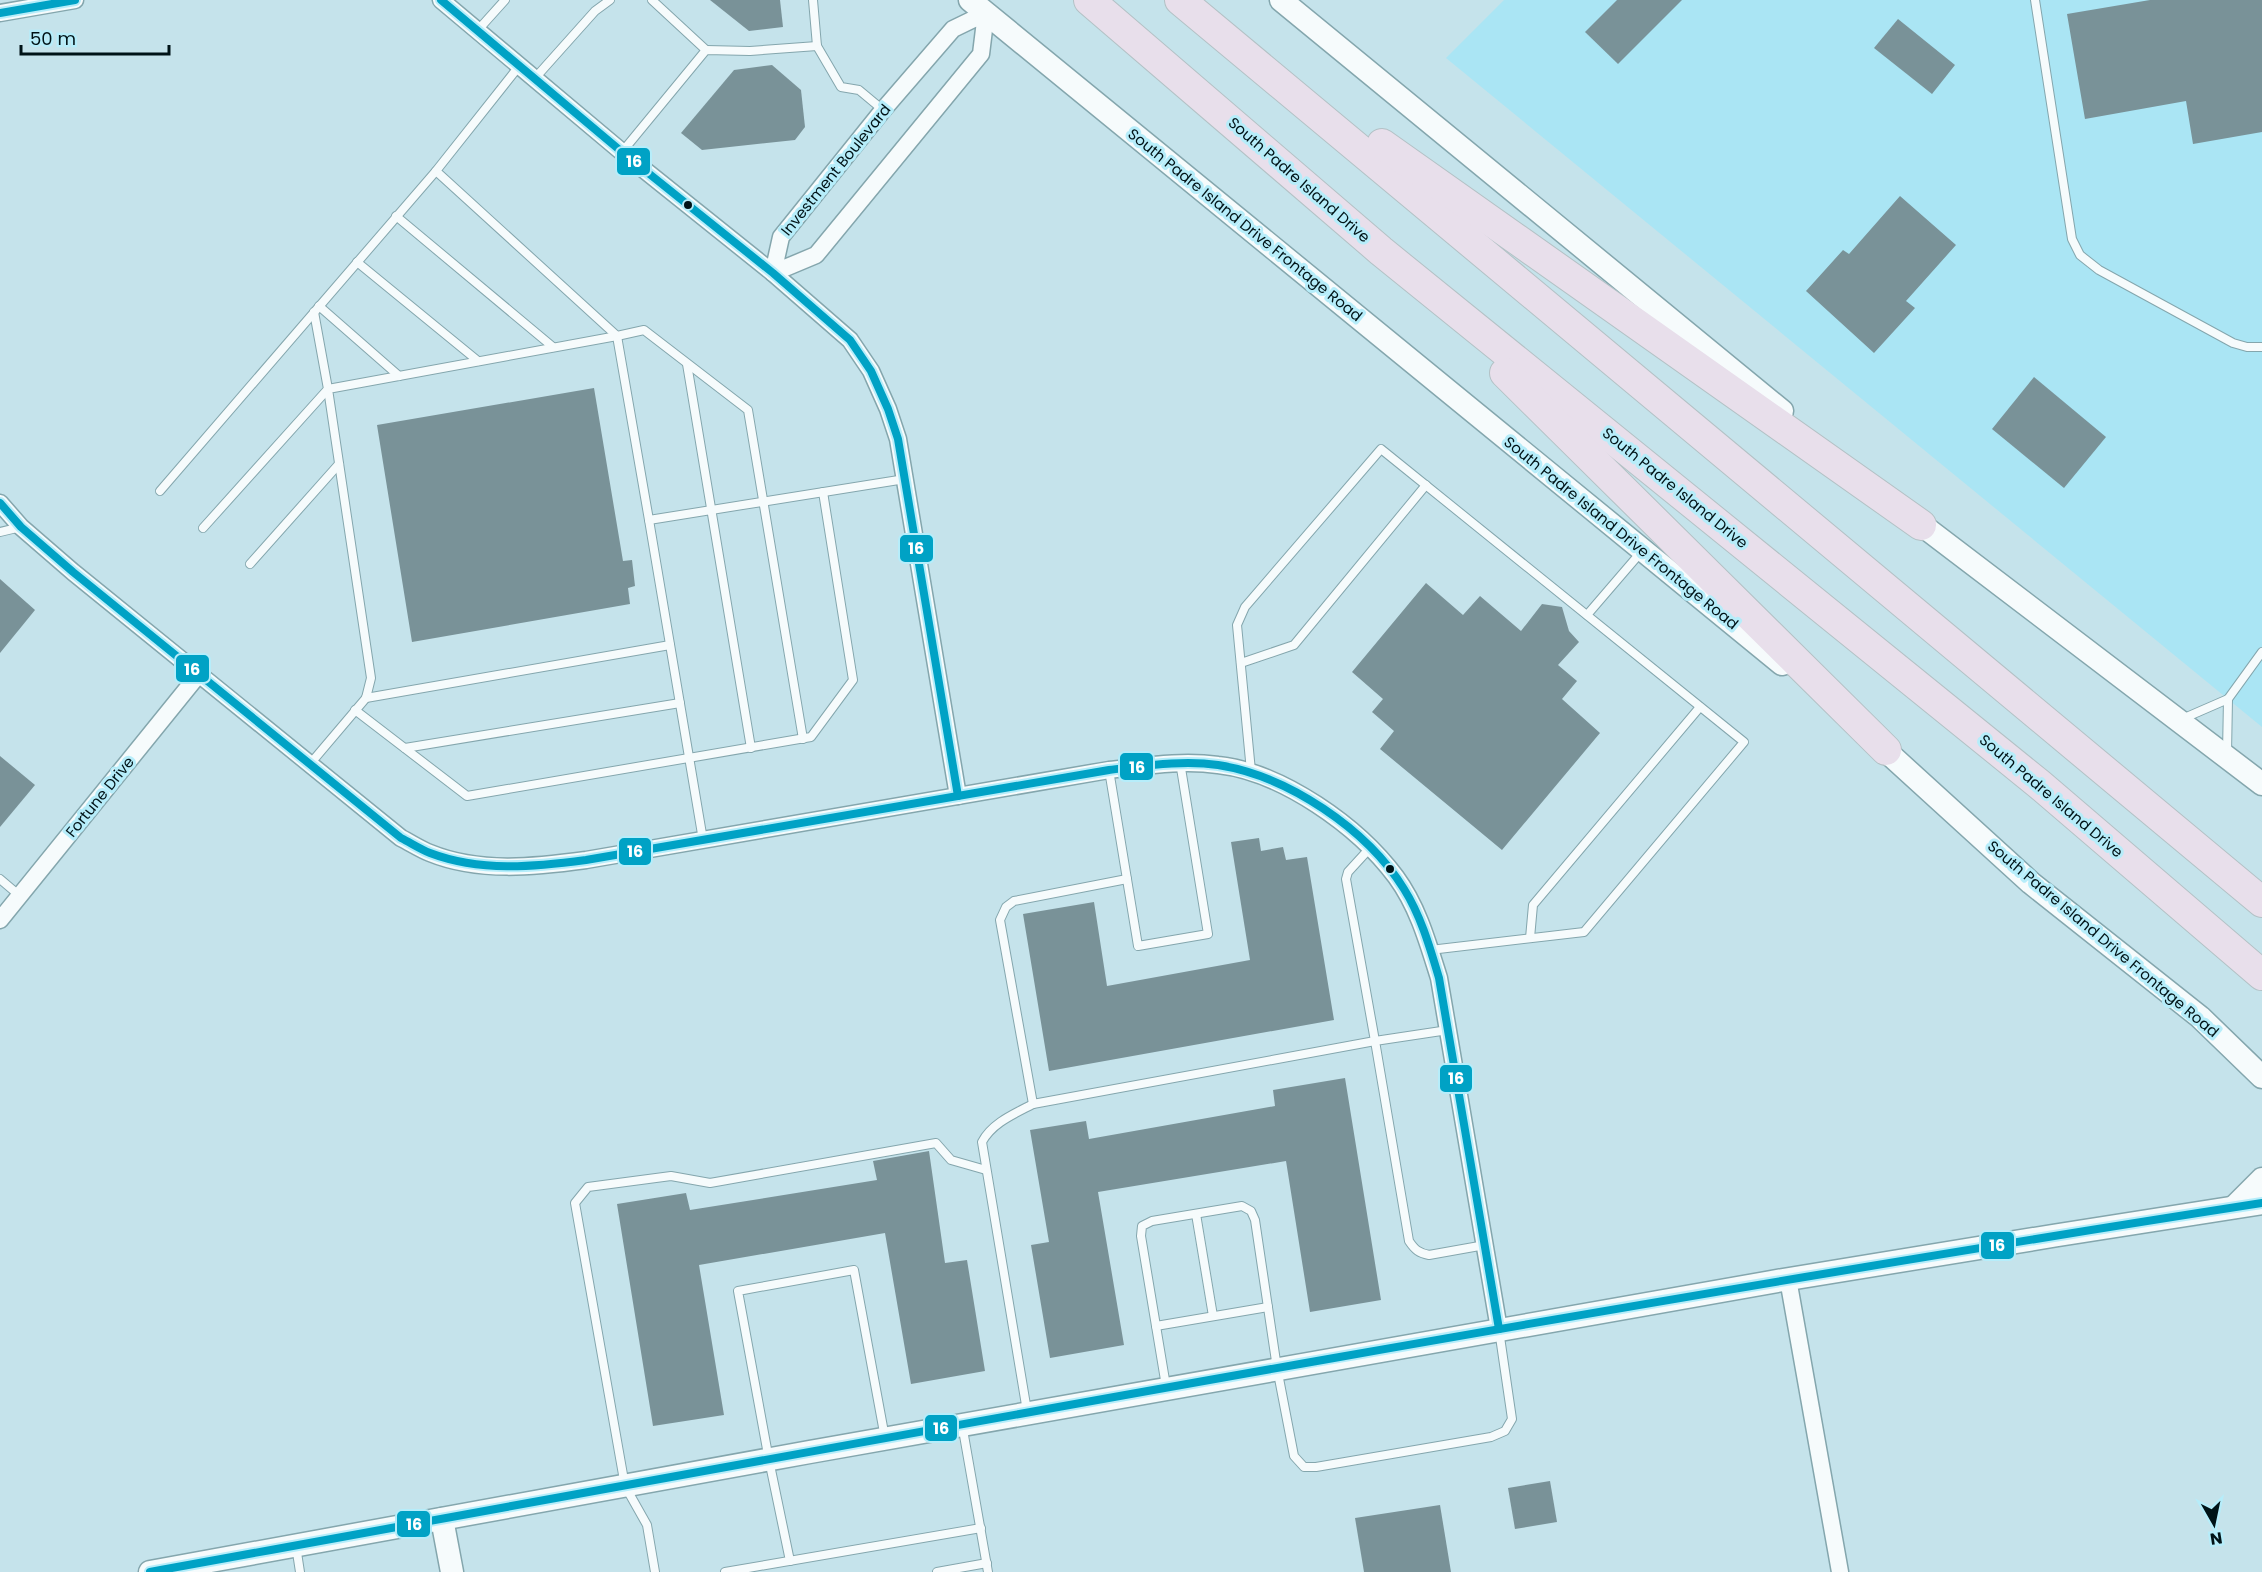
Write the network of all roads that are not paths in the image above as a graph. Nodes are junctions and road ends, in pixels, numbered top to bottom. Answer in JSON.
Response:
{"nodes":[{"id":1,"x":75,"y":0,"type":"edge"},
{"id":2,"x":441,"y":0,"type":"edge"},
{"id":3,"x":505,"y":0,"type":"edge"},
{"id":4,"x":610,"y":0,"type":"edge"},
{"id":5,"x":652,"y":0,"type":"edge"},
{"id":6,"x":813,"y":0,"type":"edge"},
{"id":7,"x":1080,"y":0,"type":"edge"},
{"id":8,"x":1089,"y":0,"type":"edge"},
{"id":9,"x":1281,"y":0,"type":"edge"},
{"id":10,"x":2035,"y":0,"type":"edge"},
{"id":11,"x":978,"y":6,"type":"edge"},
{"id":12,"x":1191,"y":9,"type":"edge"},
{"id":13,"x":0,"y":13,"type":"edge"},
{"id":14,"x":1113,"y":20,"type":"junction"},
{"id":15,"x":478,"y":30,"type":"junction"},
{"id":16,"x":818,"y":46,"type":"junction"},
{"id":17,"x":706,"y":50,"type":"junction"},
{"id":18,"x":520,"y":64,"type":"junction"},
{"id":19,"x":536,"y":77,"type":"junction"},
{"id":20,"x":883,"y":110,"type":"junction"},
{"id":21,"x":622,"y":152,"type":"junction"},
{"id":22,"x":436,"y":171,"type":"junction"},
{"id":23,"x":396,"y":216,"type":"junction"},
{"id":24,"x":1381,"y":250,"type":"junction"},
{"id":25,"x":357,"y":262,"type":"junction"},
{"id":26,"x":773,"y":273,"type":"junction"},
{"id":27,"x":317,"y":309,"type":"junction"},
{"id":28,"x":617,"y":336,"type":"junction"},
{"id":29,"x":553,"y":347,"type":"junction"},
{"id":30,"x":2262,"y":347,"type":"edge"},
{"id":31,"x":478,"y":361,"type":"junction"},
{"id":32,"x":687,"y":363,"type":"junction"},
{"id":33,"x":399,"y":376,"type":"junction"},
{"id":34,"x":327,"y":389,"type":"junction"},
{"id":35,"x":339,"y":464,"type":"junction"},
{"id":36,"x":905,"y":479,"type":"junction"},
{"id":37,"x":1426,"y":485,"type":"junction"},
{"id":38,"x":160,"y":491,"type":"dead end"},
{"id":39,"x":823,"y":492,"type":"junction"},
{"id":40,"x":764,"y":501,"type":"junction"},
{"id":41,"x":0,"y":503,"type":"edge"},
{"id":42,"x":712,"y":510,"type":"junction"},
{"id":43,"x":649,"y":520,"type":"junction"},
{"id":44,"x":1921,"y":525,"type":"junction"},
{"id":45,"x":21,"y":527,"type":"junction"},
{"id":46,"x":203,"y":528,"type":"dead end"},
{"id":47,"x":0,"y":532,"type":"edge"},
{"id":48,"x":1643,"y":550,"type":"junction"},
{"id":49,"x":250,"y":564,"type":"dead end"},
{"id":50,"x":1587,"y":615,"type":"junction"},
{"id":51,"x":670,"y":645,"type":"junction"},
{"id":52,"x":2261,"y":657,"type":"edge"},
{"id":53,"x":1241,"y":663,"type":"junction"},
{"id":54,"x":199,"y":674,"type":"junction"},
{"id":55,"x":366,"y":698,"type":"junction"},
{"id":56,"x":2228,"y":699,"type":"junction"},
{"id":57,"x":680,"y":703,"type":"junction"},
{"id":58,"x":1700,"y":707,"type":"junction"},
{"id":59,"x":355,"y":710,"type":"junction"},
{"id":60,"x":2179,"y":720,"type":"junction"},
{"id":61,"x":803,"y":739,"type":"junction"},
{"id":62,"x":405,"y":748,"type":"junction"},
{"id":63,"x":751,"y":748,"type":"junction"},
{"id":64,"x":1886,"y":750,"type":"junction"},
{"id":65,"x":2226,"y":757,"type":"junction"},
{"id":66,"x":689,"y":758,"type":"junction"},
{"id":67,"x":1180,"y":762,"type":"junction"},
{"id":68,"x":310,"y":764,"type":"junction"},
{"id":69,"x":1109,"y":770,"type":"junction"},
{"id":70,"x":1251,"y":771,"type":"junction"},
{"id":71,"x":2262,"y":784,"type":"edge"},
{"id":72,"x":958,"y":796,"type":"junction"},
{"id":73,"x":703,"y":840,"type":"junction"},
{"id":74,"x":1370,"y":848,"type":"junction"},
{"id":75,"x":0,"y":879,"type":"edge"},
{"id":76,"x":1127,"y":879,"type":"junction"},
{"id":77,"x":20,"y":896,"type":"junction"},
{"id":78,"x":2262,"y":902,"type":"edge"},
{"id":79,"x":0,"y":920,"type":"edge"},
{"id":80,"x":1530,"y":938,"type":"junction"},
{"id":81,"x":1430,"y":950,"type":"junction"},
{"id":82,"x":2262,"y":975,"type":"edge"},
{"id":83,"x":1448,"y":1030,"type":"junction"},
{"id":84,"x":1375,"y":1041,"type":"junction"},
{"id":85,"x":2262,"y":1077,"type":"edge"},
{"id":86,"x":1033,"y":1104,"type":"junction"},
{"id":87,"x":986,"y":1170,"type":"junction"},
{"id":88,"x":2262,"y":1179,"type":"edge"},
{"id":89,"x":2262,"y":1203,"type":"edge"},
{"id":90,"x":2234,"y":1207,"type":"junction"},
{"id":91,"x":1196,"y":1214,"type":"junction"},
{"id":92,"x":1486,"y":1245,"type":"junction"},
{"id":93,"x":1788,"y":1279,"type":"junction"},
{"id":94,"x":1268,"y":1307,"type":"junction"},
{"id":95,"x":1213,"y":1316,"type":"junction"},
{"id":96,"x":1156,"y":1326,"type":"junction"},
{"id":97,"x":1499,"y":1329,"type":"junction"},
{"id":98,"x":1277,"y":1368,"type":"junction"},
{"id":99,"x":1166,"y":1388,"type":"junction"},
{"id":100,"x":1027,"y":1413,"type":"junction"},
{"id":101,"x":962,"y":1424,"type":"junction"},
{"id":102,"x":885,"y":1439,"type":"junction"},
{"id":103,"x":769,"y":1460,"type":"junction"},
{"id":104,"x":625,"y":1486,"type":"junction"},
{"id":105,"x":442,"y":1519,"type":"junction"},
{"id":106,"x":981,"y":1528,"type":"junction"},
{"id":107,"x":296,"y":1545,"type":"junction"},
{"id":108,"x":790,"y":1561,"type":"junction"},
{"id":109,"x":988,"y":1567,"type":"edge"},
{"id":110,"x":150,"y":1572,"type":"edge"},
{"id":111,"x":300,"y":1572,"type":"edge"},
{"id":112,"x":452,"y":1572,"type":"edge"},
{"id":113,"x":656,"y":1572,"type":"edge"},
{"id":114,"x":725,"y":1572,"type":"edge"},
{"id":115,"x":937,"y":1572,"type":"edge"},
{"id":116,"x":1840,"y":1572,"type":"edge"}],
"edges":[{"from":1,"to":13,"type":"street"},
{"from":2,"to":15,"type":"street"},
{"from":3,"to":15,"type":"lane"},
{"from":4,"to":19,"type":"lane"},
{"from":5,"to":17,"type":"lane"},
{"from":6,"to":16,"type":"lane"},
{"from":7,"to":14,"type":"highway"},
{"from":8,"to":14,"type":"highway","name":"South Padre Island Drive"},
{"from":9,"to":44,"type":"main road"},
{"from":10,"to":30,"type":"lane"},
{"from":11,"to":20,"type":"street","name":"Investment Boulevard"},
{"from":11,"to":26,"type":"street"},
{"from":11,"to":48,"type":"main road","name":"South Padre Island Drive Frontage Road"},
{"from":12,"to":44,"type":"highway"},
{"from":12,"to":78,"type":"highway"},
{"from":14,"to":24,"type":"highway","name":"South Padre Island Drive"},
{"from":15,"to":18,"type":"street"},
{"from":16,"to":17,"type":"lane"},
{"from":16,"to":20,"type":"lane"},
{"from":17,"to":21,"type":"lane"},
{"from":18,"to":19,"type":"street"},
{"from":18,"to":22,"type":"lane"},
{"from":19,"to":21,"type":"street"},
{"from":20,"to":26,"type":"street","name":"Investment Boulevard"},
{"from":21,"to":26,"type":"street"},
{"from":22,"to":23,"type":"lane"},
{"from":22,"to":28,"type":"lane"},
{"from":23,"to":25,"type":"lane"},
{"from":23,"to":29,"type":"lane"},
{"from":24,"to":64,"type":"highway"},
{"from":24,"to":82,"type":"highway","name":"South Padre Island Drive"},
{"from":25,"to":27,"type":"lane"},
{"from":25,"to":31,"type":"lane"},
{"from":26,"to":36,"type":"street"},
{"from":27,"to":33,"type":"lane"},
{"from":27,"to":34,"type":"lane"},
{"from":27,"to":38,"type":"lane"},
{"from":28,"to":29,"type":"lane"},
{"from":28,"to":32,"type":"lane"},
{"from":28,"to":43,"type":"lane"},
{"from":29,"to":31,"type":"lane"},
{"from":31,"to":33,"type":"lane"},
{"from":32,"to":40,"type":"lane"},
{"from":32,"to":42,"type":"lane"},
{"from":33,"to":34,"type":"lane"},
{"from":34,"to":35,"type":"lane"},
{"from":34,"to":46,"type":"lane"},
{"from":35,"to":49,"type":"lane"},
{"from":35,"to":55,"type":"lane"},
{"from":36,"to":39,"type":"lane"},
{"from":36,"to":72,"type":"street"},
{"from":37,"to":50,"type":"lane"},
{"from":37,"to":53,"type":"lane"},
{"from":37,"to":53,"type":"lane"},
{"from":39,"to":40,"type":"lane"},
{"from":39,"to":61,"type":"lane"},
{"from":40,"to":42,"type":"lane"},
{"from":40,"to":61,"type":"lane"},
{"from":41,"to":45,"type":"street"},
{"from":42,"to":43,"type":"lane"},
{"from":42,"to":63,"type":"lane"},
{"from":43,"to":51,"type":"lane"},
{"from":44,"to":60,"type":"main road"},
{"from":45,"to":47,"type":"lane"},
{"from":45,"to":54,"type":"street"},
{"from":48,"to":50,"type":"lane"},
{"from":48,"to":64,"type":"main road","name":"South Padre Island Drive Frontage Road"},
{"from":50,"to":58,"type":"lane"},
{"from":51,"to":55,"type":"lane"},
{"from":51,"to":57,"type":"lane"},
{"from":52,"to":56,"type":"lane"},
{"from":53,"to":70,"type":"lane"},
{"from":54,"to":68,"type":"street"},
{"from":54,"to":77,"type":"street","name":"Fortune Drive"},
{"from":55,"to":59,"type":"lane"},
{"from":56,"to":60,"type":"lane"},
{"from":56,"to":65,"type":"lane"},
{"from":57,"to":62,"type":"lane"},
{"from":57,"to":66,"type":"lane"},
{"from":58,"to":80,"type":"lane"},
{"from":58,"to":80,"type":"lane"},
{"from":59,"to":62,"type":"lane"},
{"from":59,"to":68,"type":"lane"},
{"from":60,"to":65,"type":"main road"},
{"from":61,"to":63,"type":"lane"},
{"from":62,"to":66,"type":"lane"},
{"from":63,"to":66,"type":"lane"},
{"from":64,"to":85,"type":"main road","name":"South Padre Island Drive Frontage Road"},
{"from":65,"to":71,"type":"main road"},
{"from":66,"to":73,"type":"lane"},
{"from":67,"to":69,"type":"street"},
{"from":67,"to":70,"type":"street"},
{"from":67,"to":76,"type":"lane"},
{"from":68,"to":73,"type":"street"},
{"from":69,"to":72,"type":"street"},
{"from":69,"to":76,"type":"lane"},
{"from":70,"to":74,"type":"street"},
{"from":72,"to":73,"type":"street"},
{"from":74,"to":81,"type":"street"},
{"from":74,"to":84,"type":"lane"},
{"from":75,"to":77,"type":"lane"},
{"from":76,"to":86,"type":"lane"},
{"from":77,"to":79,"type":"street","name":"Fortune Drive"},
{"from":80,"to":81,"type":"lane"},
{"from":81,"to":83,"type":"street"},
{"from":83,"to":84,"type":"lane"},
{"from":83,"to":92,"type":"street"},
{"from":84,"to":86,"type":"lane"},
{"from":84,"to":92,"type":"lane"},
{"from":86,"to":87,"type":"lane"},
{"from":87,"to":100,"type":"lane"},
{"from":87,"to":104,"type":"lane"},
{"from":88,"to":90,"type":"main road"},
{"from":89,"to":90,"type":"main road"},
{"from":90,"to":93,"type":"main road"},
{"from":91,"to":94,"type":"lane"},
{"from":91,"to":95,"type":"lane"},
{"from":91,"to":96,"type":"lane"},
{"from":92,"to":97,"type":"street"},
{"from":93,"to":97,"type":"main road"},
{"from":93,"to":116,"type":"street"},
{"from":94,"to":95,"type":"lane"},
{"from":94,"to":98,"type":"lane"},
{"from":95,"to":96,"type":"lane"},
{"from":96,"to":99,"type":"lane"},
{"from":97,"to":98,"type":"main road"},
{"from":97,"to":98,"type":"lane"},
{"from":98,"to":99,"type":"main road"},
{"from":99,"to":100,"type":"main road"},
{"from":100,"to":101,"type":"main road"},
{"from":101,"to":102,"type":"main road"},
{"from":101,"to":106,"type":"lane"},
{"from":102,"to":103,"type":"main road"},
{"from":102,"to":103,"type":"lane"},
{"from":103,"to":104,"type":"main road"},
{"from":103,"to":108,"type":"lane"},
{"from":104,"to":105,"type":"main road"},
{"from":104,"to":113,"type":"lane"},
{"from":105,"to":107,"type":"main road"},
{"from":105,"to":112,"type":"main road"},
{"from":106,"to":108,"type":"lane"},
{"from":106,"to":109,"type":"lane"},
{"from":107,"to":110,"type":"main road"},
{"from":107,"to":111,"type":"lane"},
{"from":108,"to":114,"type":"lane"},
{"from":109,"to":115,"type":"lane"}]}
